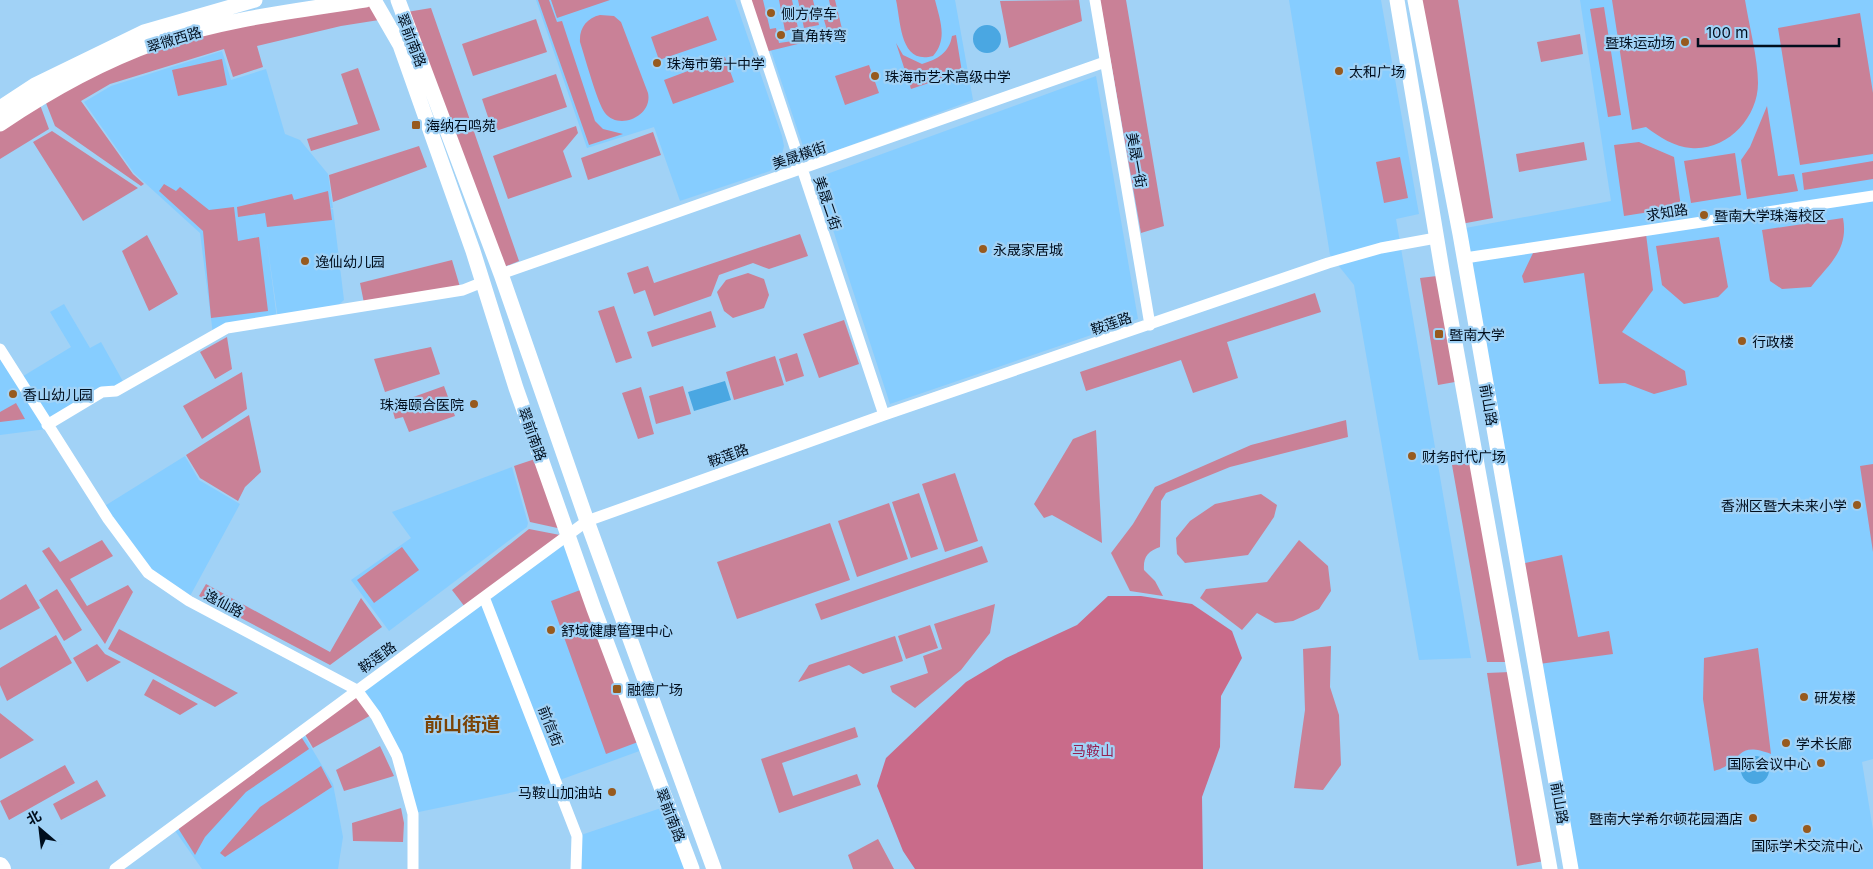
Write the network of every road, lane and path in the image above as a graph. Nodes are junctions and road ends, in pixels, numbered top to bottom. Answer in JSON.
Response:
{"nodes":[{"id":1,"x":255,"y":0,"type":"edge"},
{"id":2,"x":365,"y":0,"type":"edge"},
{"id":3,"x":374,"y":0,"type":"edge"},
{"id":4,"x":398,"y":0,"type":"edge"},
{"id":5,"x":746,"y":0,"type":"edge"},
{"id":6,"x":1095,"y":0,"type":"edge"},
{"id":7,"x":1397,"y":0,"type":"edge"},
{"id":8,"x":1415,"y":0,"type":"edge"},
{"id":9,"x":300,"y":5,"type":"edge"},
{"id":10,"x":1105,"y":62,"type":"junction"},
{"id":11,"x":0,"y":108,"type":"edge"},
{"id":12,"x":0,"y":124,"type":"edge"},
{"id":13,"x":801,"y":170,"type":"junction"},
{"id":14,"x":1873,"y":196,"type":"edge"},
{"id":15,"x":1436,"y":238,"type":"junction"},
{"id":16,"x":1465,"y":258,"type":"junction"},
{"id":17,"x":501,"y":274,"type":"junction"},
{"id":18,"x":482,"y":282,"type":"junction"},
{"id":19,"x":1150,"y":325,"type":"junction"},
{"id":20,"x":0,"y":349,"type":"edge"},
{"id":21,"x":884,"y":415,"type":"junction"},
{"id":22,"x":47,"y":425,"type":"junction"},
{"id":23,"x":587,"y":521,"type":"junction"},
{"id":24,"x":568,"y":533,"type":"junction"},
{"id":25,"x":484,"y":597,"type":"junction"},
{"id":26,"x":357,"y":690,"type":"junction"},
{"id":27,"x":0,"y":866,"type":"edge"},
{"id":28,"x":2,"y":869,"type":"edge"},
{"id":29,"x":114,"y":869,"type":"edge"},
{"id":30,"x":413,"y":869,"type":"edge"},
{"id":31,"x":576,"y":869,"type":"edge"},
{"id":32,"x":692,"y":869,"type":"edge"},
{"id":33,"x":714,"y":869,"type":"edge"},
{"id":34,"x":1550,"y":869,"type":"edge"},
{"id":35,"x":1571,"y":869,"type":"edge"}],
"edges":[{"from":1,"to":11,"type":"main road","name":"翠微西路"},
{"from":2,"to":9,"type":"main road","name":"翠微西路"},
{"from":3,"to":18,"type":"main road","name":"翠前南路"},
{"from":4,"to":17,"type":"main road","name":"翠前南路"},
{"from":5,"to":13,"type":"street","name":"美晟二街"},
{"from":6,"to":10,"type":"street","name":"美晟一街"},
{"from":7,"to":15,"type":"main road","name":"前山路"},
{"from":8,"to":16,"type":"main road","name":"前山路"},
{"from":9,"to":12,"type":"main road","name":"翠微西路"},
{"from":10,"to":13,"type":"street","name":"美晟橫街"},
{"from":10,"to":19,"type":"street","name":"美晟一街"},
{"from":13,"to":17,"type":"street","name":"美晟橫街"},
{"from":13,"to":21,"type":"street","name":"美晟二街"},
{"from":14,"to":16,"type":"street","name":"求知路"},
{"from":15,"to":19,"type":"street","name":"鞍莲路"},
{"from":15,"to":34,"type":"main road","name":"前山路"},
{"from":16,"to":35,"type":"main road","name":"前山路"},
{"from":17,"to":23,"type":"main road","name":"翠前南路"},
{"from":18,"to":22,"type":"street"},
{"from":18,"to":24,"type":"main road","name":"翠前南路"},
{"from":19,"to":21,"type":"street","name":"鞍莲路"},
{"from":20,"to":22,"type":"street","name":"逸仙路"},
{"from":21,"to":23,"type":"street","name":"鞍莲路"},
{"from":22,"to":26,"type":"street","name":"逸仙路"},
{"from":23,"to":24,"type":"street","name":"鞍莲路"},
{"from":23,"to":33,"type":"main road","name":"翠前南路"},
{"from":24,"to":25,"type":"street","name":"鞍莲路"},
{"from":24,"to":32,"type":"main road","name":"翠前南路"},
{"from":25,"to":26,"type":"street","name":"鞍莲路"},
{"from":25,"to":31,"type":"street","name":"前信街"},
{"from":26,"to":29,"type":"street","name":"鞍莲路"},
{"from":26,"to":30,"type":"street","name":"逸仙路"},
{"from":27,"to":28,"type":"highway"}]}
